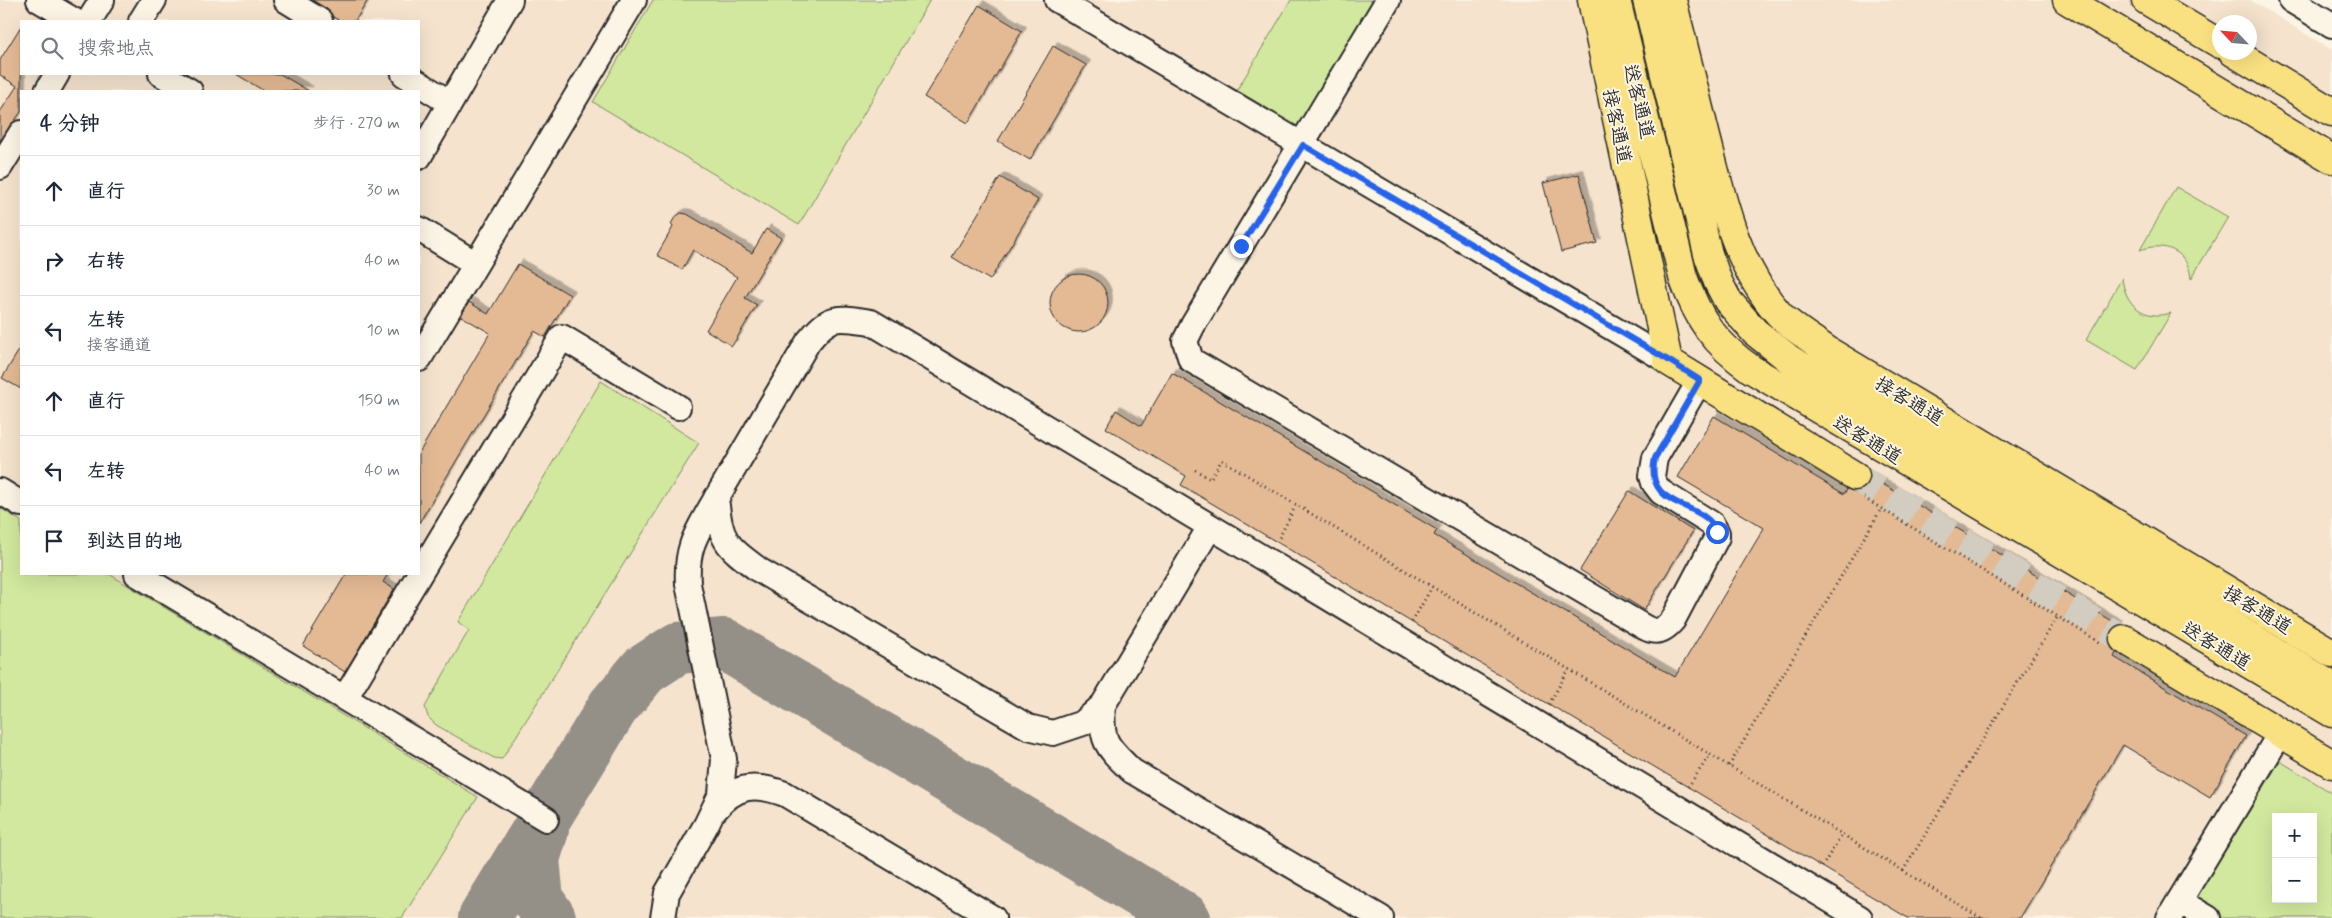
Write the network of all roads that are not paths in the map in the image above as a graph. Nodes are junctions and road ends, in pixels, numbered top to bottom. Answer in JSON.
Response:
{"nodes":[{"id":1,"x":39,"y":0,"type":"edge"},
{"id":2,"x":102,"y":0,"type":"edge"},
{"id":3,"x":154,"y":0,"type":"edge"},
{"id":4,"x":286,"y":0,"type":"edge"},
{"id":5,"x":510,"y":0,"type":"edge"},
{"id":6,"x":634,"y":0,"type":"edge"},
{"id":7,"x":1057,"y":0,"type":"edge"},
{"id":8,"x":1388,"y":0,"type":"edge"},
{"id":9,"x":1592,"y":0,"type":"edge"},
{"id":10,"x":1616,"y":0,"type":"edge"},
{"id":11,"x":1647,"y":0,"type":"edge"},
{"id":12,"x":1672,"y":0,"type":"edge"},
{"id":13,"x":2067,"y":0,"type":"edge"},
{"id":14,"x":2146,"y":0,"type":"edge"},
{"id":15,"x":2291,"y":0,"type":"edge"},
{"id":16,"x":72,"y":20,"type":"edge"},
{"id":17,"x":90,"y":20,"type":"edge"},
{"id":18,"x":142,"y":20,"type":"edge"},
{"id":19,"x":318,"y":20,"type":"edge"},
{"id":20,"x":2332,"y":25,"type":"edge"},
{"id":21,"x":2212,"y":39,"type":"edge"},
{"id":22,"x":2246,"y":60,"type":"edge"},
{"id":23,"x":56,"y":75,"type":"edge"},
{"id":24,"x":163,"y":75,"type":"edge"},
{"id":25,"x":406,"y":75,"type":"edge"},
{"id":26,"x":48,"y":90,"type":"edge"},
{"id":27,"x":188,"y":90,"type":"edge"},
{"id":28,"x":450,"y":103,"type":"junction"},
{"id":29,"x":2332,"y":112,"type":"edge"},
{"id":30,"x":20,"y":135,"type":"edge"},
{"id":31,"x":1303,"y":145,"type":"junction"},
{"id":32,"x":420,"y":155,"type":"edge"},
{"id":33,"x":2332,"y":159,"type":"edge"},
{"id":34,"x":0,"y":167,"type":"edge"},
{"id":35,"x":420,"y":230,"type":"edge"},
{"id":36,"x":476,"y":264,"type":"junction"},
{"id":37,"x":420,"y":357,"type":"edge"},
{"id":38,"x":1668,"y":360,"type":"junction"},
{"id":39,"x":1700,"y":380,"type":"junction"},
{"id":40,"x":678,"y":407,"type":"dead end"},
{"id":41,"x":1856,"y":485,"type":"tunnel mouth"},
{"id":42,"x":0,"y":491,"type":"edge"},
{"id":43,"x":716,"y":498,"type":"junction"},
{"id":44,"x":20,"y":503,"type":"edge"},
{"id":45,"x":1210,"y":527,"type":"junction"},
{"id":46,"x":420,"y":573,"type":"edge"},
{"id":47,"x":140,"y":575,"type":"edge"},
{"id":48,"x":419,"y":575,"type":"edge"},
{"id":49,"x":2116,"y":643,"type":"tunnel mouth"},
{"id":50,"x":2332,"y":653,"type":"edge"},
{"id":51,"x":2332,"y":686,"type":"edge"},
{"id":52,"x":345,"y":698,"type":"junction"},
{"id":53,"x":1103,"y":705,"type":"junction"},
{"id":54,"x":2332,"y":713,"type":"edge"},
{"id":55,"x":2280,"y":732,"type":"junction"},
{"id":56,"x":2332,"y":764,"type":"edge"},
{"id":57,"x":711,"y":815,"type":"junction"},
{"id":58,"x":546,"y":819,"type":"dead end"},
{"id":59,"x":2174,"y":909,"type":"edge"},
{"id":60,"x":663,"y":918,"type":"edge"},
{"id":61,"x":993,"y":918,"type":"edge"},
{"id":62,"x":1381,"y":918,"type":"edge"},
{"id":63,"x":1860,"y":918,"type":"edge"},
{"id":64,"x":2208,"y":918,"type":"edge"}],
"edges":[{"from":1,"to":16,"type":"street"},
{"from":2,"to":17,"type":"street"},
{"from":3,"to":18,"type":"street"},
{"from":4,"to":19,"type":"street"},
{"from":5,"to":28,"type":"street"},
{"from":6,"to":36,"type":"street"},
{"from":7,"to":31,"type":"street"},
{"from":8,"to":31,"type":"street"},
{"from":9,"to":38,"type":"main road","name":"接客通道"},
{"from":10,"to":54,"type":"main road","name":"送客通道"},
{"from":11,"to":51,"type":"main road","name":"送客通道"},
{"from":12,"to":50,"type":"main road","name":"接客通道"},
{"from":13,"to":33,"type":"main road"},
{"from":14,"to":21,"type":"main road"},
{"from":15,"to":20,"type":"street"},
{"from":22,"to":29,"type":"main road"},
{"from":23,"to":26,"type":"street"},
{"from":24,"to":27,"type":"street"},
{"from":25,"to":28,"type":"street"},
{"from":28,"to":32,"type":"street"},
{"from":30,"to":34,"type":"street"},
{"from":31,"to":38,"type":"street"},
{"from":31,"to":39,"type":"street"},
{"from":35,"to":36,"type":"street"},
{"from":36,"to":37,"type":"street"},
{"from":38,"to":39,"type":"main road"},
{"from":39,"to":41,"type":"main road"},
{"from":40,"to":46,"type":"street"},
{"from":42,"to":44,"type":"street"},
{"from":43,"to":45,"type":"street"},
{"from":43,"to":53,"type":"street"},
{"from":43,"to":57,"type":"street"},
{"from":45,"to":53,"type":"street"},
{"from":45,"to":63,"type":"street"},
{"from":47,"to":52,"type":"street"},
{"from":48,"to":52,"type":"street"},
{"from":49,"to":55,"type":"main road"},
{"from":52,"to":58,"type":"street"},
{"from":53,"to":62,"type":"street"},
{"from":55,"to":56,"type":"main road"},
{"from":55,"to":59,"type":"street"},
{"from":57,"to":60,"type":"street"},
{"from":57,"to":61,"type":"street"},
{"from":59,"to":64,"type":"street"}]}
